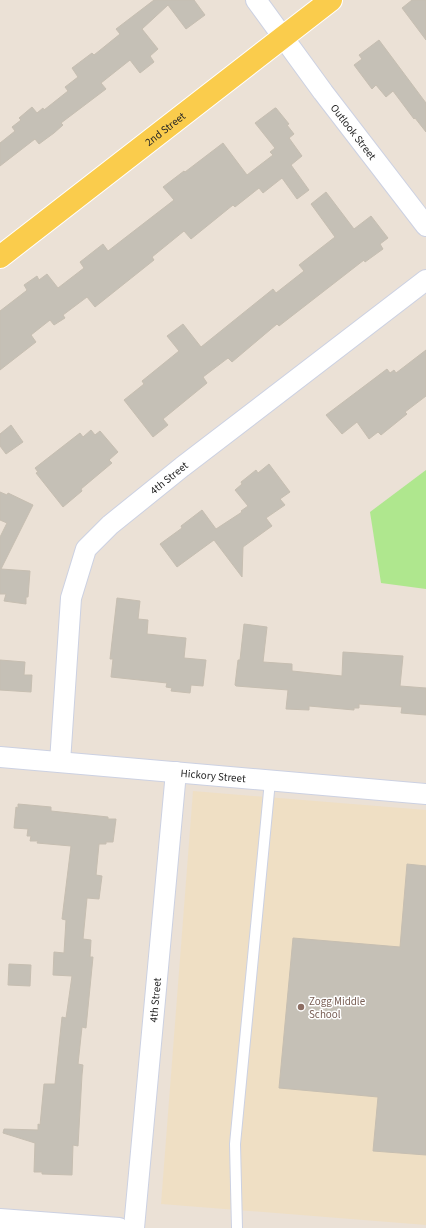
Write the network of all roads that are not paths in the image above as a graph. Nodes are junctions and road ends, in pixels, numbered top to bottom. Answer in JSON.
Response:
{"nodes":[{"id":1,"x":256,"y":0,"type":"edge"},
{"id":2,"x":330,"y":0,"type":"edge"},
{"id":3,"x":284,"y":36,"type":"junction"},
{"id":4,"x":426,"y":226,"type":"edge"},
{"id":5,"x":0,"y":257,"type":"edge"},
{"id":6,"x":426,"y":280,"type":"edge"},
{"id":7,"x":0,"y":757,"type":"edge"},
{"id":8,"x":60,"y":762,"type":"junction"},
{"id":9,"x":176,"y":772,"type":"junction"},
{"id":10,"x":270,"y":781,"type":"junction"},
{"id":11,"x":426,"y":794,"type":"edge"},
{"id":12,"x":0,"y":1219,"type":"edge"},
{"id":13,"x":119,"y":1228,"type":"edge"},
{"id":14,"x":134,"y":1228,"type":"edge"},
{"id":15,"x":236,"y":1228,"type":"edge"}],
"edges":[{"from":1,"to":3,"type":"street","name":"Outlook Street"},
{"from":2,"to":3,"type":"main road","name":"2nd Street"},
{"from":3,"to":4,"type":"street","name":"Outlook Street"},
{"from":3,"to":5,"type":"main road","name":"2nd Street"},
{"from":6,"to":8,"type":"street","name":"4th Street"},
{"from":7,"to":8,"type":"street","name":"Hickory Street"},
{"from":8,"to":9,"type":"street","name":"Hickory Street"},
{"from":9,"to":10,"type":"street","name":"Hickory Street"},
{"from":9,"to":14,"type":"street","name":"4th Street"},
{"from":10,"to":11,"type":"street","name":"Hickory Street"},
{"from":10,"to":15,"type":"lane"},
{"from":12,"to":13,"type":"street"}]}
